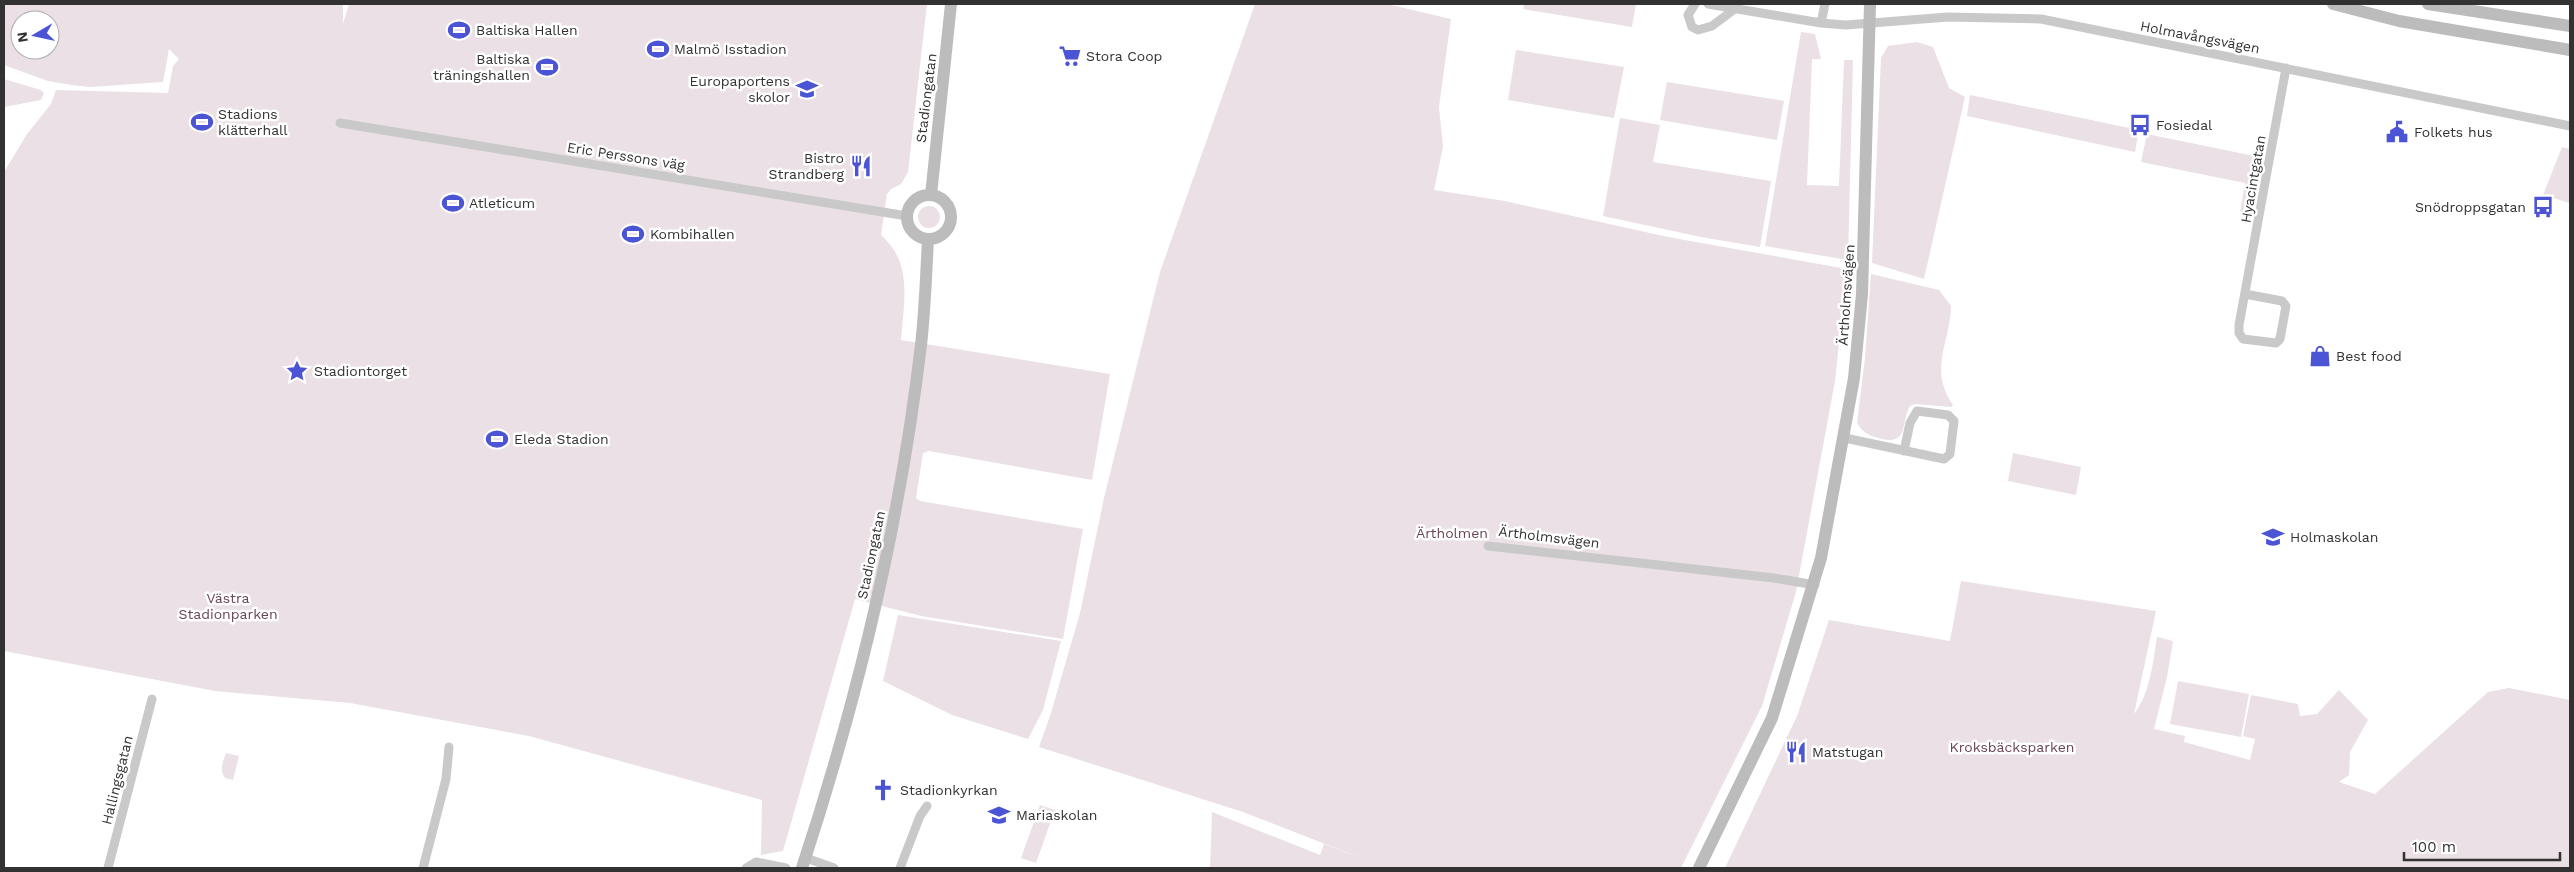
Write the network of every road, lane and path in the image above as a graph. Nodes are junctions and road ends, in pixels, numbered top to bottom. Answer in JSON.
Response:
{"nodes":[{"id":1,"x":951,"y":4,"type":"edge"},
{"id":2,"x":1695,"y":4,"type":"edge"},
{"id":3,"x":1708,"y":4,"type":"edge"},
{"id":4,"x":1825,"y":4,"type":"edge"},
{"id":5,"x":1870,"y":4,"type":"edge"},
{"id":6,"x":2333,"y":4,"type":"edge"},
{"id":7,"x":2428,"y":4,"type":"edge"},
{"id":8,"x":1736,"y":8,"type":"junction"},
{"id":9,"x":1821,"y":23,"type":"junction"},
{"id":10,"x":1870,"y":23,"type":"junction"},
{"id":11,"x":2570,"y":26,"type":"edge"},
{"id":12,"x":2570,"y":50,"type":"edge"},
{"id":13,"x":2286,"y":68,"type":"junction"},
{"id":14,"x":340,"y":123,"type":"dead end"},
{"id":15,"x":2570,"y":126,"type":"edge"},
{"id":16,"x":931,"y":195,"type":"junction"},
{"id":17,"x":907,"y":216,"type":"junction"},
{"id":18,"x":928,"y":240,"type":"junction"},
{"id":19,"x":2245,"y":294,"type":"junction"},
{"id":20,"x":1845,"y":438,"type":"junction"},
{"id":21,"x":1904,"y":451,"type":"junction"},
{"id":22,"x":1488,"y":546,"type":"dead end"},
{"id":23,"x":1815,"y":585,"type":"junction"},
{"id":24,"x":152,"y":699,"type":"dead end"},
{"id":25,"x":449,"y":747,"type":"dead end"},
{"id":26,"x":927,"y":806,"type":"dead end"},
{"id":27,"x":804,"y":863,"type":"edge"},
{"id":28,"x":108,"y":868,"type":"edge"},
{"id":29,"x":423,"y":868,"type":"edge"},
{"id":30,"x":746,"y":868,"type":"edge"},
{"id":31,"x":786,"y":868,"type":"edge"},
{"id":32,"x":834,"y":868,"type":"edge"},
{"id":33,"x":900,"y":868,"type":"edge"},
{"id":34,"x":1699,"y":868,"type":"edge"}],
"edges":[{"from":1,"to":16,"type":"main road","name":"Stadiongatan"},
{"from":2,"to":8,"type":"street"},
{"from":3,"to":8,"type":"street","name":"Holmavångsvägen"},
{"from":4,"to":9,"type":"street"},
{"from":5,"to":10,"type":"main road","name":"Ärtholmsvägen"},
{"from":6,"to":12,"type":"main road"},
{"from":7,"to":11,"type":"main road"},
{"from":8,"to":9,"type":"street","name":"Holmavångsvägen"},
{"from":9,"to":10,"type":"street","name":"Holmavångsvägen"},
{"from":10,"to":13,"type":"street","name":"Holmavångsvägen"},
{"from":10,"to":20,"type":"main road","name":"Ärtholmsvägen"},
{"from":13,"to":15,"type":"street","name":"Holmavångsvägen"},
{"from":13,"to":19,"type":"street","name":"Hyacintgatan"},
{"from":14,"to":17,"type":"street","name":"Eric Perssons väg"},
{"from":16,"to":17,"type":"main road"},
{"from":16,"to":18,"type":"main road"},
{"from":17,"to":18,"type":"main road"},
{"from":18,"to":27,"type":"main road","name":"Stadiongatan"},
{"from":19,"to":19,"type":"street","name":"Hyacintgatan"},
{"from":20,"to":21,"type":"street"},
{"from":20,"to":23,"type":"main road","name":"Ärtholmsvägen"},
{"from":21,"to":21,"type":"street"},
{"from":22,"to":23,"type":"street","name":"Ärtholmsvägen"},
{"from":23,"to":34,"type":"main road","name":"Ärtholmsvägen"},
{"from":24,"to":28,"type":"street","name":"Hallingsgatan"},
{"from":25,"to":29,"type":"street"},
{"from":26,"to":33,"type":"street"},
{"from":27,"to":32,"type":"street"},
{"from":30,"to":31,"type":"street"}]}
